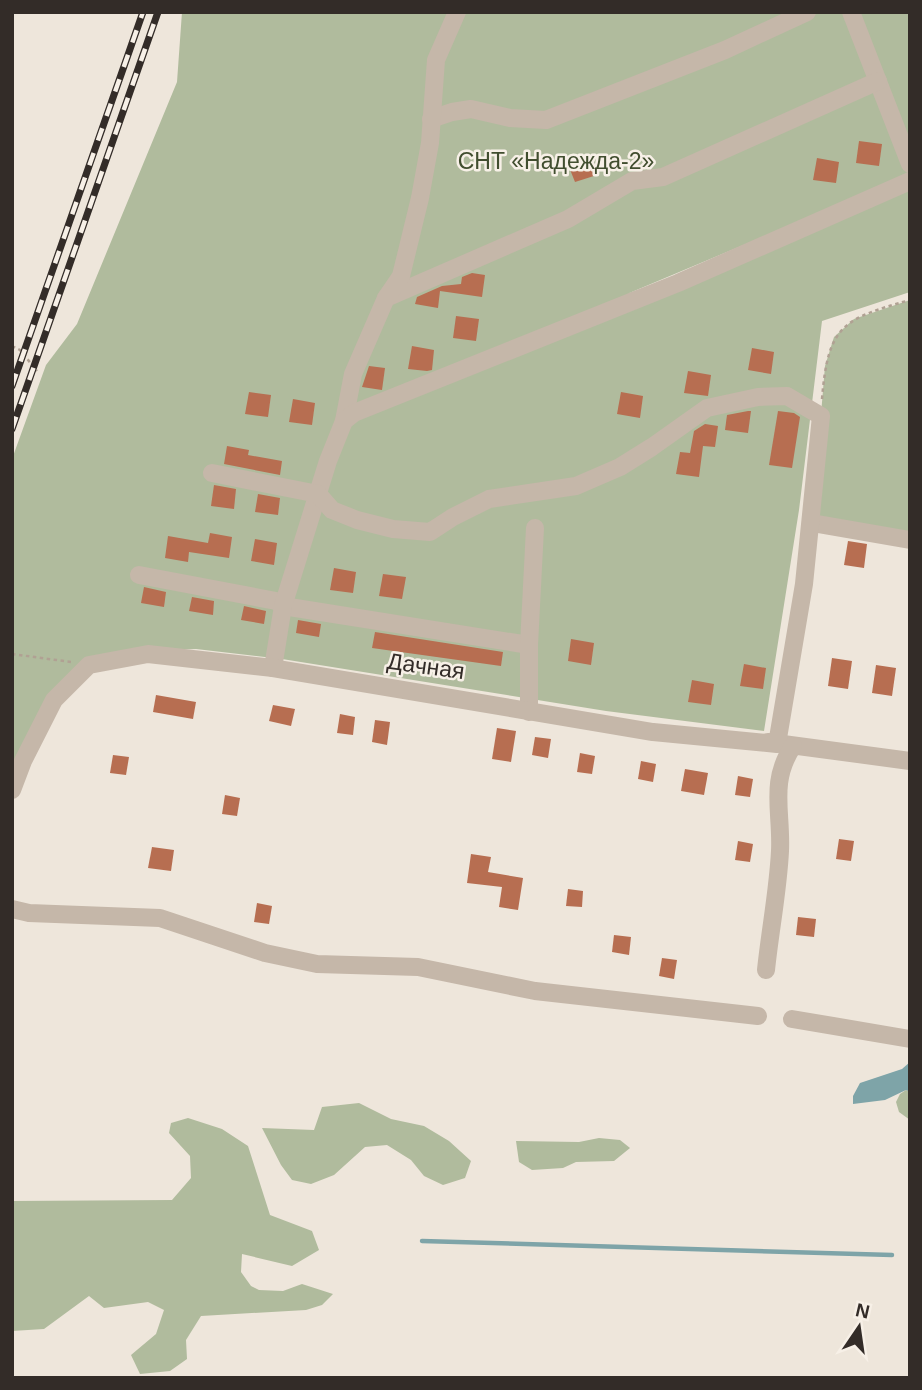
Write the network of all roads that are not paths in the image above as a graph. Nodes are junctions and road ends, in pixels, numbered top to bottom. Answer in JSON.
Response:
{"nodes":[{"id":1,"x":457,"y":12,"type":"edge"},
{"id":2,"x":807,"y":12,"type":"edge"},
{"id":3,"x":851,"y":12,"type":"edge"},
{"id":4,"x":878,"y":81,"type":"junction"},
{"id":5,"x":431,"y":119,"type":"junction"},
{"id":6,"x":910,"y":164,"type":"edge"},
{"id":7,"x":910,"y":181,"type":"edge"},
{"id":8,"x":386,"y":298,"type":"junction"},
{"id":9,"x":344,"y":421,"type":"junction"},
{"id":10,"x":212,"y":474,"type":"dead end"},
{"id":11,"x":318,"y":494,"type":"junction"},
{"id":12,"x":812,"y":523,"type":"junction"},
{"id":13,"x":535,"y":528,"type":"dead end"},
{"id":14,"x":910,"y":540,"type":"edge"},
{"id":15,"x":139,"y":575,"type":"dead end"},
{"id":16,"x":283,"y":606,"type":"junction"},
{"id":17,"x":529,"y":645,"type":"junction"},
{"id":18,"x":273,"y":668,"type":"junction"},
{"id":19,"x":529,"y":712,"type":"junction"},
{"id":20,"x":785,"y":745,"type":"junction"},
{"id":21,"x":23,"y":761,"type":"junction"},
{"id":22,"x":910,"y":761,"type":"edge"},
{"id":23,"x":12,"y":790,"type":"edge"},
{"id":24,"x":12,"y":798,"type":"edge"},
{"id":25,"x":12,"y":909,"type":"edge"},
{"id":26,"x":766,"y":970,"type":"dead end"},
{"id":27,"x":758,"y":1016,"type":"dead end"},
{"id":28,"x":792,"y":1019,"type":"dead end"},
{"id":29,"x":910,"y":1040,"type":"edge"}],
"edges":[{"from":1,"to":5,"type":"street"},
{"from":2,"to":5,"type":"street"},
{"from":3,"to":4,"type":"street"},
{"from":4,"to":6,"type":"street"},
{"from":4,"to":8,"type":"street"},
{"from":5,"to":8,"type":"street"},
{"from":7,"to":9,"type":"street"},
{"from":8,"to":9,"type":"street"},
{"from":9,"to":11,"type":"street"},
{"from":10,"to":11,"type":"street"},
{"from":11,"to":12,"type":"street"},
{"from":11,"to":16,"type":"street"},
{"from":12,"to":14,"type":"street"},
{"from":12,"to":20,"type":"street"},
{"from":13,"to":17,"type":"street"},
{"from":15,"to":16,"type":"street"},
{"from":16,"to":17,"type":"street"},
{"from":16,"to":18,"type":"street"},
{"from":17,"to":19,"type":"street"},
{"from":18,"to":19,"type":"street"},
{"from":18,"to":20,"type":"street","name":"Дачная"},
{"from":18,"to":21,"type":"street"},
{"from":19,"to":20,"type":"street"},
{"from":20,"to":22,"type":"street","name":"Дачная"},
{"from":20,"to":26,"type":"street"},
{"from":21,"to":23,"type":"street"},
{"from":21,"to":24,"type":"street"},
{"from":25,"to":27,"type":"street"},
{"from":28,"to":29,"type":"street"}]}
